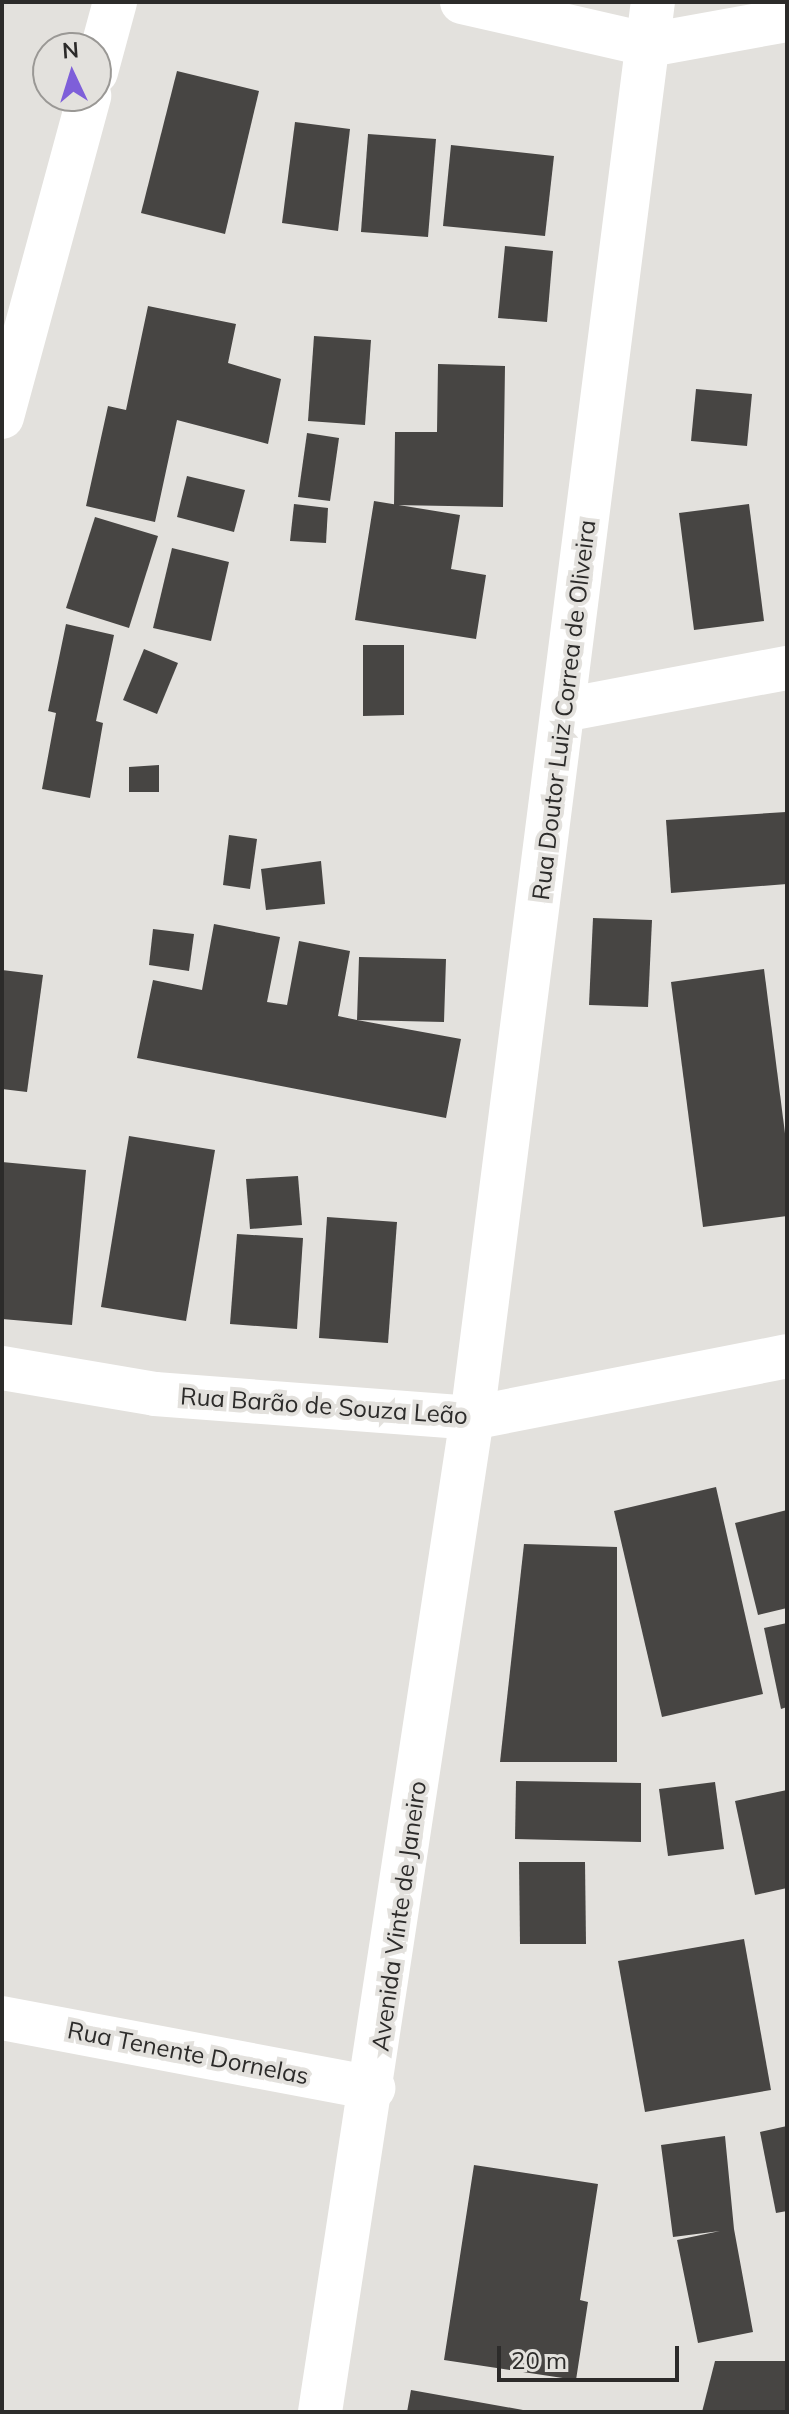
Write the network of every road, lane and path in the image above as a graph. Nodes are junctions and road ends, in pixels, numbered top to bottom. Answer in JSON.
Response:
{"nodes":[{"id":1,"x":115,"y":2,"type":"edge"},
{"id":2,"x":462,"y":2,"type":"edge"},
{"id":3,"x":653,"y":2,"type":"edge"},
{"id":4,"x":787,"y":20,"type":"edge"},
{"id":5,"x":107,"y":32,"type":"edge"},
{"id":6,"x":649,"y":45,"type":"junction"},
{"id":7,"x":85,"y":112,"type":"edge"},
{"id":8,"x":2,"y":417,"type":"edge"},
{"id":9,"x":787,"y":668,"type":"edge"},
{"id":10,"x":564,"y":710,"type":"junction"},
{"id":11,"x":787,"y":1356,"type":"edge"},
{"id":12,"x":2,"y":1368,"type":"edge"},
{"id":13,"x":472,"y":1418,"type":"junction"},
{"id":14,"x":2,"y":2018,"type":"edge"},
{"id":15,"x":373,"y":2088,"type":"junction"},
{"id":16,"x":320,"y":2412,"type":"edge"}],
"edges":[{"from":1,"to":5,"type":"street"},
{"from":2,"to":6,"type":"street"},
{"from":3,"to":6,"type":"street","name":"Rua Doutor Luiz Correa de Oliveira"},
{"from":4,"to":6,"type":"street"},
{"from":6,"to":10,"type":"street","name":"Rua Doutor Luiz Correa de Oliveira"},
{"from":7,"to":8,"type":"street"},
{"from":9,"to":10,"type":"street"},
{"from":10,"to":13,"type":"street","name":"Rua Doutor Luiz Correa de Oliveira"},
{"from":11,"to":13,"type":"street","name":"Rua Barão de Souza Leão"},
{"from":12,"to":13,"type":"street","name":"Rua Barão de Souza Leão"},
{"from":13,"to":15,"type":"street","name":"Avenida Vinte de Janeiro"},
{"from":14,"to":15,"type":"street","name":"Rua Tenente Dornelas"},
{"from":15,"to":16,"type":"street","name":"Avenida Vinte de Janeiro"}]}
